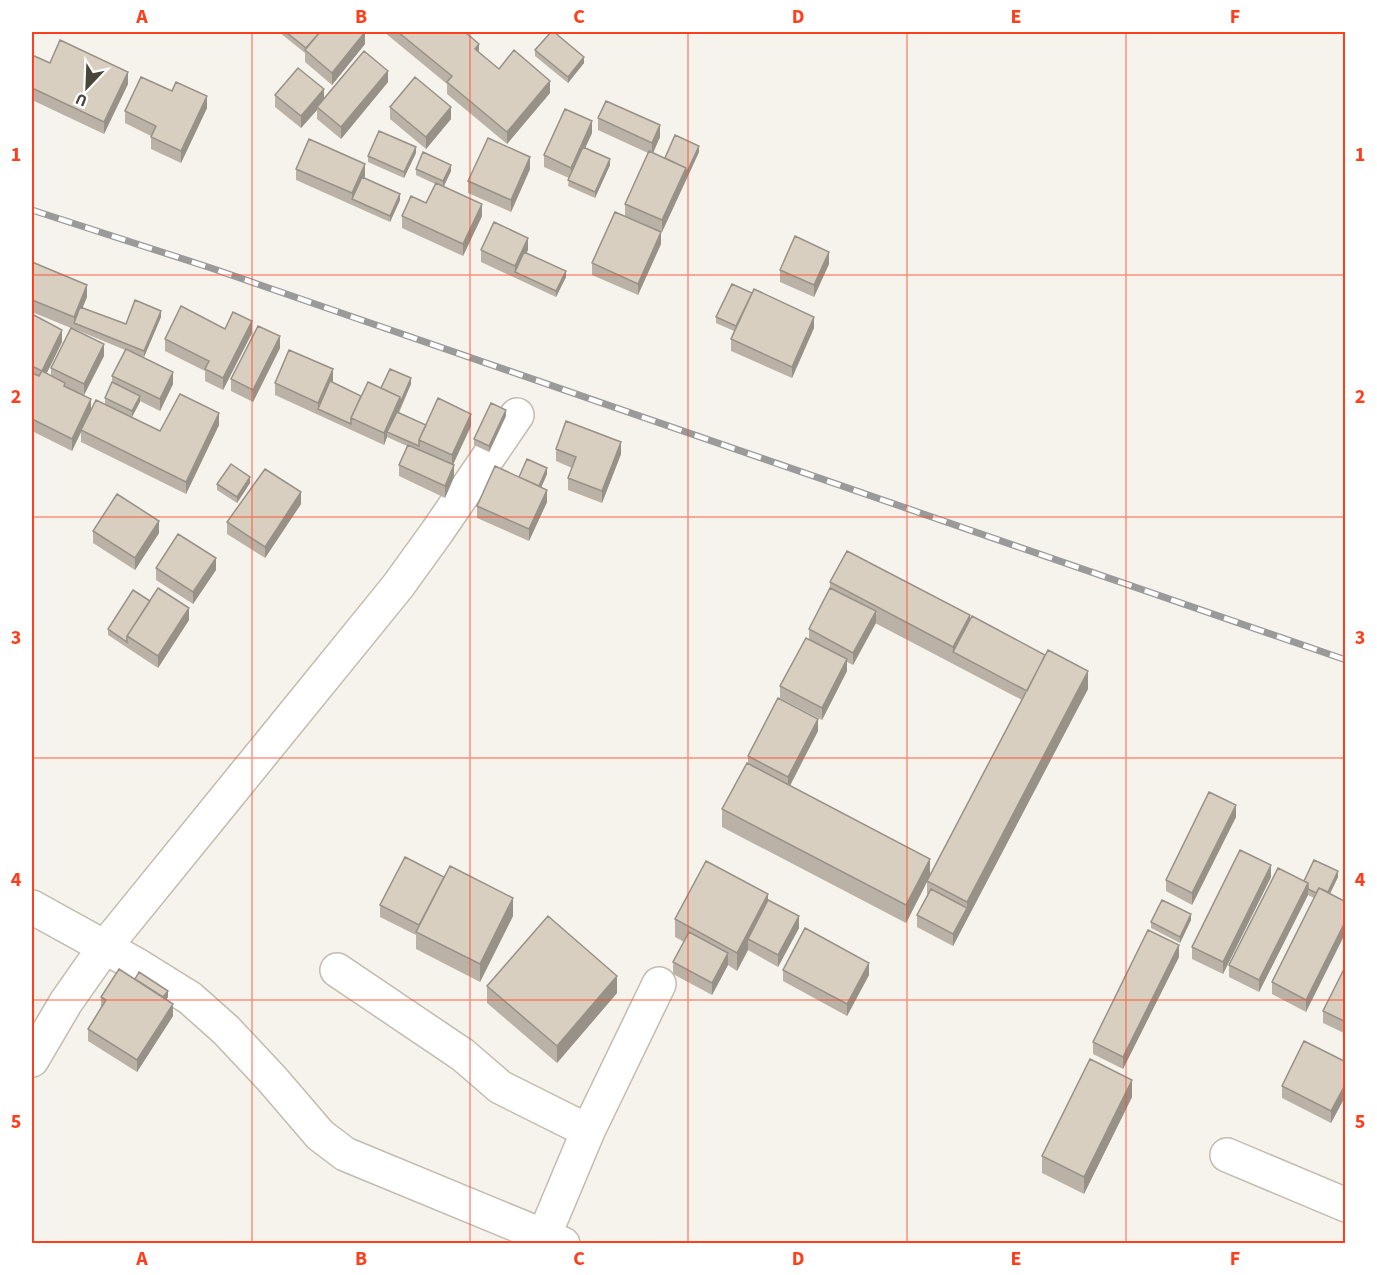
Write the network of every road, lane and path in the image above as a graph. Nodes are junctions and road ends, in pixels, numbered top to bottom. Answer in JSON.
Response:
{"nodes":[{"id":1,"x":517,"y":415,"type":"dead end"},
{"id":2,"x":32,"y":907,"type":"edge"},
{"id":3,"x":93,"y":942,"type":"junction"},
{"id":4,"x":337,"y":970,"type":"dead end"},
{"id":5,"x":659,"y":984,"type":"dead end"},
{"id":6,"x":32,"y":1060,"type":"edge"},
{"id":7,"x":588,"y":1131,"type":"junction"},
{"id":8,"x":1227,"y":1155,"type":"dead end"},
{"id":9,"x":1346,"y":1205,"type":"edge"},
{"id":10,"x":554,"y":1240,"type":"edge"}],
"edges":[{"from":1,"to":3,"type":"street"},
{"from":2,"to":3,"type":"street"},
{"from":3,"to":6,"type":"street"},
{"from":3,"to":10,"type":"street"},
{"from":4,"to":7,"type":"street"},
{"from":5,"to":7,"type":"street"},
{"from":7,"to":10,"type":"street"},
{"from":8,"to":9,"type":"street"}]}
